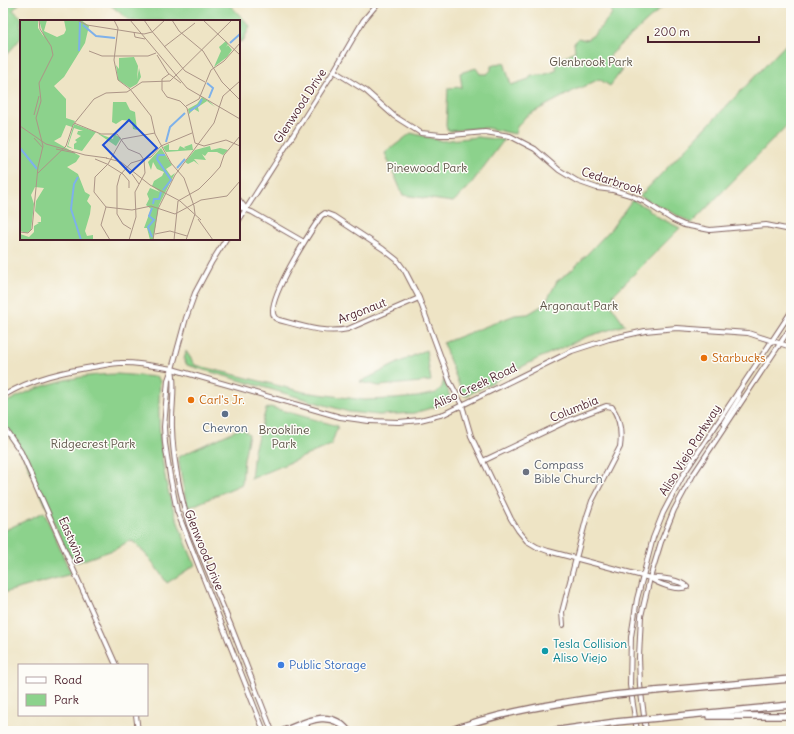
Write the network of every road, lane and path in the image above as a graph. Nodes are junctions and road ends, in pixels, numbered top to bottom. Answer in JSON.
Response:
{"nodes":[{"id":1,"x":378,"y":3,"type":"edge"},
{"id":2,"x":334,"y":71,"type":"junction"},
{"id":3,"x":240,"y":201,"type":"edge"},
{"id":4,"x":240,"y":208,"type":"edge"},
{"id":5,"x":246,"y":209,"type":"junction"},
{"id":6,"x":240,"y":218,"type":"edge"},
{"id":7,"x":791,"y":230,"type":"edge"},
{"id":8,"x":225,"y":240,"type":"edge"},
{"id":9,"x":304,"y":242,"type":"junction"},
{"id":10,"x":419,"y":298,"type":"junction"},
{"id":11,"x":791,"y":312,"type":"edge"},
{"id":12,"x":791,"y":327,"type":"edge"},
{"id":13,"x":771,"y":341,"type":"junction"},
{"id":14,"x":780,"y":344,"type":"junction"},
{"id":15,"x":791,"y":347,"type":"edge"},
{"id":16,"x":172,"y":369,"type":"junction"},
{"id":17,"x":738,"y":392,"type":"junction"},
{"id":18,"x":3,"y":396,"type":"edge"},
{"id":19,"x":462,"y":406,"type":"junction"},
{"id":20,"x":725,"y":425,"type":"junction"},
{"id":21,"x":3,"y":426,"type":"edge"},
{"id":22,"x":483,"y":461,"type":"junction"},
{"id":23,"x":576,"y":559,"type":"junction"},
{"id":24,"x":642,"y":576,"type":"junction"},
{"id":25,"x":650,"y":578,"type":"junction"},
{"id":26,"x":563,"y":625,"type":"dead end"},
{"id":27,"x":116,"y":664,"type":"edge"},
{"id":28,"x":791,"y":679,"type":"edge"},
{"id":29,"x":791,"y":705,"type":"edge"},
{"id":30,"x":136,"y":716,"type":"edge"},
{"id":31,"x":677,"y":716,"type":"junction"},
{"id":32,"x":791,"y":716,"type":"edge"},
{"id":33,"x":318,"y":719,"type":"junction"},
{"id":34,"x":138,"y":731,"type":"edge"},
{"id":35,"x":264,"y":731,"type":"edge"},
{"id":36,"x":272,"y":731,"type":"edge"},
{"id":37,"x":284,"y":731,"type":"edge"},
{"id":38,"x":298,"y":731,"type":"edge"},
{"id":39,"x":348,"y":731,"type":"edge"},
{"id":40,"x":449,"y":731,"type":"edge"},
{"id":41,"x":553,"y":731,"type":"edge"},
{"id":42,"x":637,"y":731,"type":"edge"},
{"id":43,"x":646,"y":731,"type":"edge"}],
"edges":[{"from":1,"to":2,"type":"main road","name":"Glenwood Drive"},
{"from":2,"to":5,"type":"main road","name":"Glenwood Drive"},
{"from":2,"to":7,"type":"main road","name":"Cedarbrook"},
{"from":3,"to":5,"type":"main road"},
{"from":4,"to":5,"type":"main road"},
{"from":5,"to":6,"type":"main road","name":"Glenwood Drive"},
{"from":5,"to":9,"type":"main road"},
{"from":8,"to":16,"type":"main road","name":"Glenwood Drive"},
{"from":9,"to":10,"type":"main road","name":"Argonaut"},
{"from":9,"to":10,"type":"main road","name":"Argonaut"},
{"from":10,"to":19,"type":"main road","name":"Argonaut"},
{"from":11,"to":13,"type":"main road","name":"Aliso Viejo Parkway"},
{"from":12,"to":14,"type":"main road","name":"Aliso Viejo Parkway"},
{"from":13,"to":14,"type":"main road","name":"Aliso Creek Road"},
{"from":13,"to":17,"type":"main road","name":"Aliso Viejo Parkway"},
{"from":13,"to":19,"type":"main road","name":"Aliso Creek Road"},
{"from":14,"to":15,"type":"main road","name":"Aliso Creek Road"},
{"from":14,"to":20,"type":"main road","name":"Aliso Viejo Parkway"},
{"from":16,"to":18,"type":"main road","name":"Aliso Creek Road"},
{"from":16,"to":19,"type":"main road","name":"Aliso Creek Road"},
{"from":16,"to":35,"type":"main road","name":"Glenwood Drive"},
{"from":16,"to":36,"type":"main road","name":"Glenwood Drive"},
{"from":17,"to":20,"type":"main road"},
{"from":17,"to":24,"type":"main road","name":"Aliso Viejo Parkway"},
{"from":19,"to":22,"type":"main road"},
{"from":20,"to":25,"type":"main road","name":"Aliso Viejo Parkway"},
{"from":21,"to":27,"type":"main road","name":"Eastwing"},
{"from":22,"to":23,"type":"main road"},
{"from":22,"to":23,"type":"main road","name":"Columbia"},
{"from":23,"to":24,"type":"main road"},
{"from":23,"to":26,"type":"main road","name":"Columbia"},
{"from":24,"to":25,"type":"main road"},
{"from":24,"to":42,"type":"main road","name":"Aliso Viejo Parkway"},
{"from":25,"to":25,"type":"main road"},
{"from":25,"to":43,"type":"main road","name":"Aliso Viejo Parkway"},
{"from":28,"to":40,"type":"highway","bridge":true},
{"from":29,"to":31,"type":"highway"},
{"from":30,"to":34,"type":"main road"},
{"from":31,"to":32,"type":"highway"},
{"from":31,"to":41,"type":"highway","bridge":true},
{"from":33,"to":37,"type":"highway"},
{"from":33,"to":38,"type":"highway"},
{"from":33,"to":39,"type":"highway"}]}
